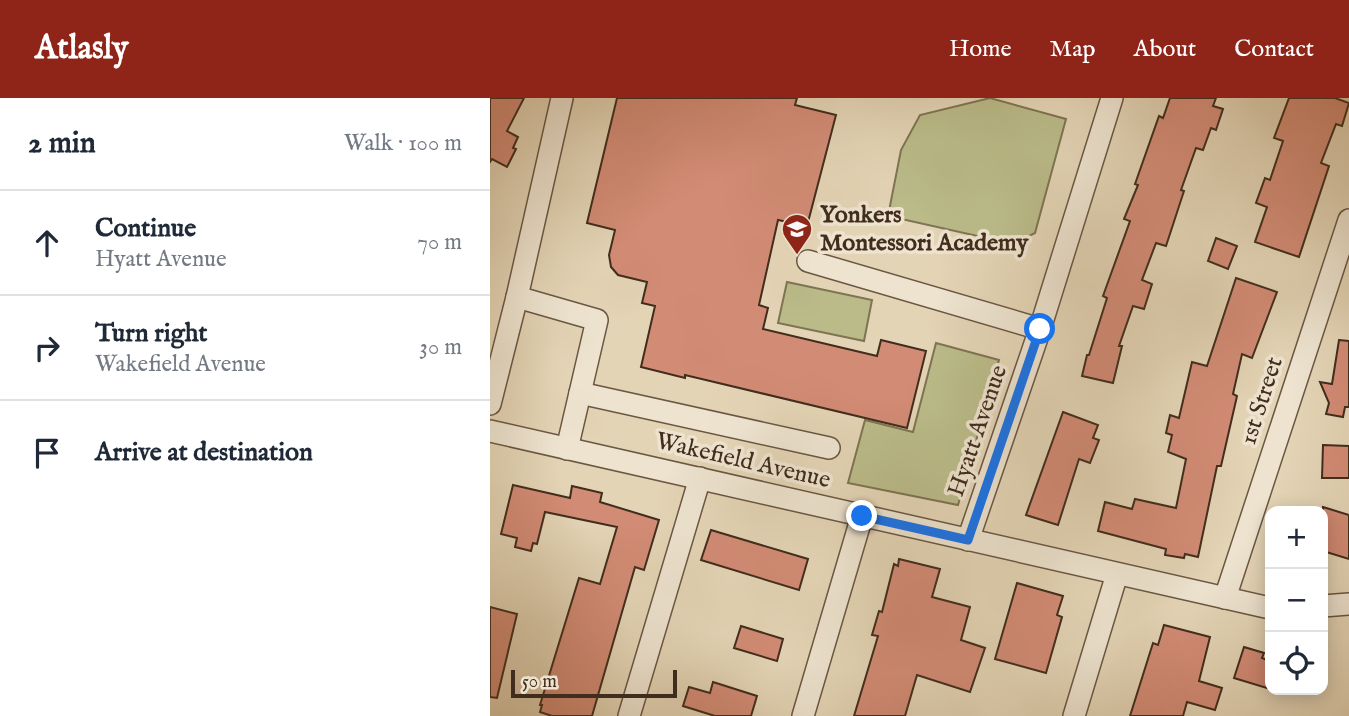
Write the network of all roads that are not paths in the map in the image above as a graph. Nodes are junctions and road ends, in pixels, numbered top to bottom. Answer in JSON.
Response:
{"nodes":[{"id":1,"x":562,"y":98,"type":"edge"},
{"id":2,"x":1112,"y":98,"type":"edge"},
{"id":3,"x":1349,"y":220,"type":"edge"},
{"id":4,"x":808,"y":261,"type":"dead end"},
{"id":5,"x":517,"y":297,"type":"junction"},
{"id":6,"x":1040,"y":329,"type":"junction"},
{"id":7,"x":580,"y":393,"type":"junction"},
{"id":8,"x":490,"y":404,"type":"edge"},
{"id":9,"x":490,"y":431,"type":"edge"},
{"id":10,"x":829,"y":448,"type":"dead end"},
{"id":11,"x":566,"y":449,"type":"junction"},
{"id":12,"x":700,"y":478,"type":"junction"},
{"id":13,"x":862,"y":516,"type":"junction"},
{"id":14,"x":968,"y":540,"type":"junction"},
{"id":15,"x":1117,"y":574,"type":"junction"},
{"id":16,"x":1225,"y":598,"type":"junction"},
{"id":17,"x":1349,"y":604,"type":"edge"},
{"id":18,"x":1328,"y":606,"type":"edge"},
{"id":19,"x":1265,"y":607,"type":"edge"},
{"id":20,"x":629,"y":716,"type":"edge"},
{"id":21,"x":803,"y":716,"type":"edge"},
{"id":22,"x":1074,"y":716,"type":"edge"}],
"edges":[{"from":1,"to":5,"type":"street"},
{"from":2,"to":6,"type":"street","name":"Hyatt Avenue"},
{"from":3,"to":16,"type":"street","name":"1st Street"},
{"from":4,"to":6,"type":"street"},
{"from":5,"to":7,"type":"street"},
{"from":5,"to":8,"type":"street"},
{"from":6,"to":14,"type":"street","name":"Hyatt Avenue"},
{"from":7,"to":10,"type":"street"},
{"from":7,"to":11,"type":"street"},
{"from":9,"to":11,"type":"street","name":"Wakefield Avenue"},
{"from":11,"to":12,"type":"street","name":"Wakefield Avenue"},
{"from":12,"to":13,"type":"street","name":"Wakefield Avenue"},
{"from":12,"to":20,"type":"street"},
{"from":13,"to":14,"type":"street","name":"Wakefield Avenue"},
{"from":13,"to":21,"type":"street"},
{"from":14,"to":15,"type":"street","name":"Wakefield Avenue"},
{"from":15,"to":16,"type":"street","name":"Wakefield Avenue"},
{"from":15,"to":22,"type":"street"},
{"from":16,"to":19,"type":"street","name":"Wakefield Avenue"},
{"from":17,"to":18,"type":"street"}]}
